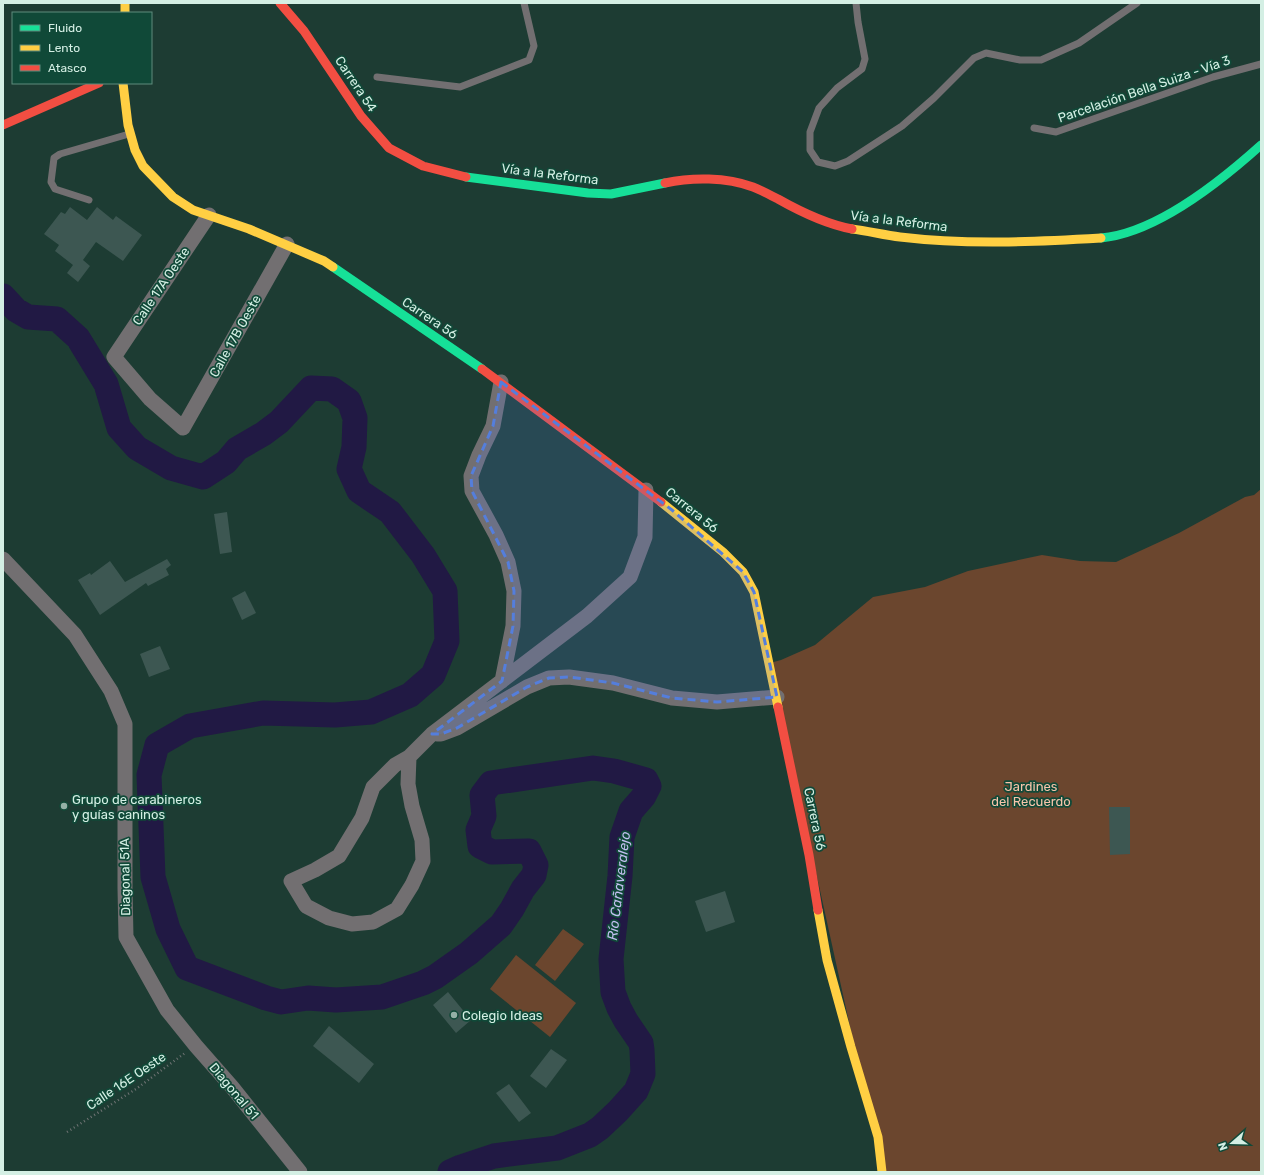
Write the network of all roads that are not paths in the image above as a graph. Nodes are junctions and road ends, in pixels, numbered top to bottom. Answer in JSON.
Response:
{"nodes":[{"id":1,"x":280,"y":3,"type":"edge"},
{"id":2,"x":524,"y":3,"type":"edge"},
{"id":3,"x":856,"y":3,"type":"edge"},
{"id":4,"x":1137,"y":3,"type":"edge"},
{"id":5,"x":1261,"y":64,"type":"edge"},
{"id":6,"x":377,"y":78,"type":"dead end"},
{"id":7,"x":97,"y":84,"type":"edge"},
{"id":8,"x":123,"y":84,"type":"edge"},
{"id":9,"x":3,"y":125,"type":"edge"},
{"id":10,"x":1034,"y":128,"type":"dead end"},
{"id":11,"x":129,"y":129,"type":"junction"},
{"id":12,"x":1261,"y":145,"type":"edge"},
{"id":13,"x":422,"y":166,"type":"joint"},
{"id":14,"x":89,"y":200,"type":"dead end"},
{"id":15,"x":208,"y":215,"type":"junction"},
{"id":16,"x":287,"y":244,"type":"junction"},
{"id":17,"x":501,"y":382,"type":"junction"},
{"id":18,"x":183,"y":428,"type":"joint"},
{"id":19,"x":646,"y":490,"type":"junction"},
{"id":20,"x":3,"y":559,"type":"edge"},
{"id":21,"x":502,"y":681,"type":"junction"},
{"id":22,"x":777,"y":697,"type":"junction"},
{"id":23,"x":432,"y":734,"type":"junction"},
{"id":24,"x":410,"y":757,"type":"junction"},
{"id":25,"x":167,"y":1010,"type":"joint"},
{"id":26,"x":300,"y":1172,"type":"edge"},
{"id":27,"x":882,"y":1172,"type":"edge"}],
"edges":[{"from":1,"to":13,"type":"street","name":"Carrera 54"},
{"from":2,"to":6,"type":"lane"},
{"from":3,"to":4,"type":"lane"},
{"from":5,"to":10,"type":"lane","name":"Parcelación Bella Suiza - Vía 3"},
{"from":7,"to":9,"type":"street"},
{"from":8,"to":11,"type":"street","name":"Carrera 56"},
{"from":11,"to":14,"type":"lane"},
{"from":11,"to":15,"type":"street","name":"Carrera 56"},
{"from":12,"to":13,"type":"street","name":"Vía a la Reforma"},
{"from":15,"to":16,"type":"street","name":"Carrera 56"},
{"from":15,"to":18,"type":"street","name":"Calle 17A Oeste"},
{"from":16,"to":17,"type":"street","name":"Carrera 56"},
{"from":16,"to":18,"type":"street","name":"Calle 17B Oeste"},
{"from":17,"to":19,"type":"street","name":"Carrera 56"},
{"from":17,"to":21,"type":"street"},
{"from":19,"to":21,"type":"street"},
{"from":19,"to":22,"type":"street","name":"Carrera 56"},
{"from":20,"to":25,"type":"street","name":"Diagonal 51A"},
{"from":21,"to":23,"type":"street"},
{"from":22,"to":23,"type":"street"},
{"from":22,"to":27,"type":"street","name":"Carrera 56"},
{"from":23,"to":24,"type":"street"},
{"from":24,"to":24,"type":"street"},
{"from":25,"to":26,"type":"street","name":"Diagonal 51"}]}
